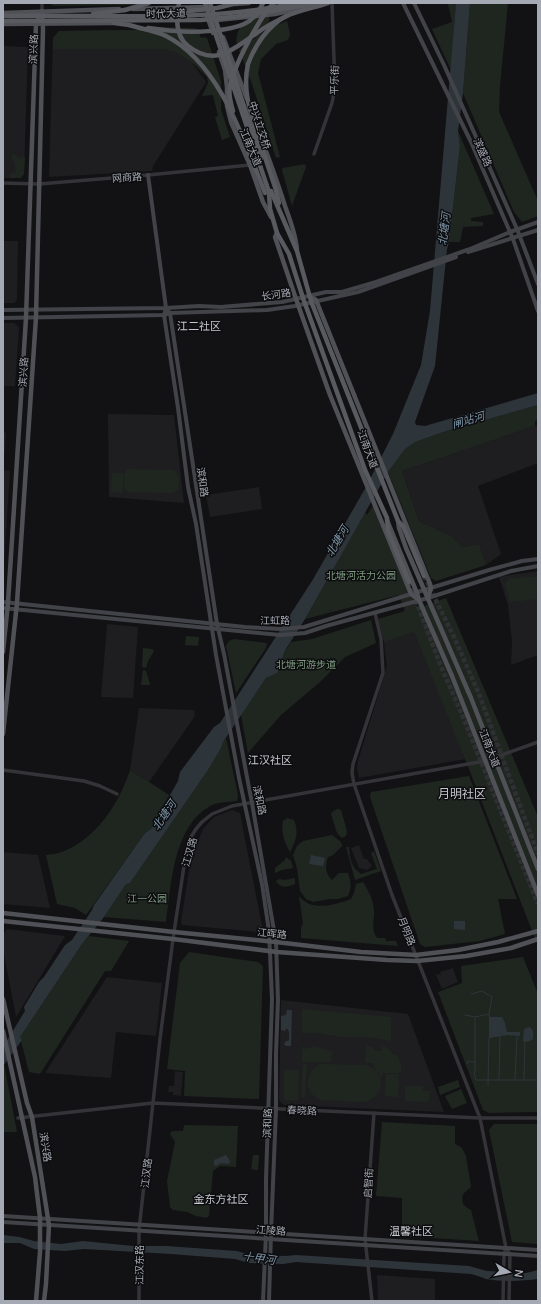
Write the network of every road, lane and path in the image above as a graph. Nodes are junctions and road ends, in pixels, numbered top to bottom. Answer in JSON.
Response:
{"nodes":[{"id":1,"x":42,"y":3,"type":"edge"},
{"id":2,"x":148,"y":3,"type":"edge"},
{"id":3,"x":179,"y":3,"type":"edge"},
{"id":4,"x":237,"y":3,"type":"edge"},
{"id":5,"x":249,"y":3,"type":"edge"},
{"id":6,"x":262,"y":3,"type":"edge"},
{"id":7,"x":274,"y":3,"type":"edge"},
{"id":8,"x":297,"y":3,"type":"edge"},
{"id":9,"x":316,"y":3,"type":"edge"},
{"id":10,"x":328,"y":3,"type":"edge"},
{"id":11,"x":332,"y":3,"type":"edge"},
{"id":12,"x":403,"y":3,"type":"edge"},
{"id":13,"x":414,"y":3,"type":"edge"},
{"id":14,"x":204,"y":4,"type":"edge"},
{"id":15,"x":212,"y":6,"type":"edge"},
{"id":16,"x":42,"y":11,"type":"junction"},
{"id":17,"x":3,"y":13,"type":"edge"},
{"id":18,"x":3,"y":16,"type":"edge"},
{"id":19,"x":73,"y":16,"type":"junction"},
{"id":20,"x":142,"y":16,"type":"junction"},
{"id":21,"x":286,"y":16,"type":"junction"},
{"id":22,"x":88,"y":20,"type":"junction"},
{"id":23,"x":218,"y":20,"type":"junction"},
{"id":24,"x":209,"y":21,"type":"junction"},
{"id":25,"x":3,"y":22,"type":"edge"},
{"id":26,"x":43,"y":23,"type":"junction"},
{"id":27,"x":36,"y":24,"type":"junction"},
{"id":28,"x":140,"y":28,"type":"junction"},
{"id":29,"x":224,"y":40,"type":"junction"},
{"id":30,"x":217,"y":42,"type":"junction"},
{"id":31,"x":234,"y":118,"type":"junction"},
{"id":32,"x":314,"y":154,"type":"dead end"},
{"id":33,"x":250,"y":165,"type":"junction"},
{"id":34,"x":148,"y":175,"type":"junction"},
{"id":35,"x":3,"y":183,"type":"edge"},
{"id":36,"x":31,"y":184,"type":"junction"},
{"id":37,"x":39,"y":184,"type":"junction"},
{"id":38,"x":270,"y":191,"type":"junction"},
{"id":39,"x":273,"y":221,"type":"junction"},
{"id":40,"x":538,"y":222,"type":"edge"},
{"id":41,"x":517,"y":229,"type":"junction"},
{"id":42,"x":538,"y":230,"type":"edge"},
{"id":43,"x":510,"y":232,"type":"junction"},
{"id":44,"x":277,"y":233,"type":"junction"},
{"id":45,"x":520,"y":236,"type":"junction"},
{"id":46,"x":513,"y":239,"type":"junction"},
{"id":47,"x":470,"y":250,"type":"junction"},
{"id":48,"x":297,"y":251,"type":"junction"},
{"id":49,"x":411,"y":271,"type":"junction"},
{"id":50,"x":538,"y":284,"type":"edge"},
{"id":51,"x":309,"y":296,"type":"junction"},
{"id":52,"x":303,"y":298,"type":"junction"},
{"id":53,"x":296,"y":299,"type":"junction"},
{"id":54,"x":314,"y":301,"type":"junction"},
{"id":55,"x":305,"y":303,"type":"junction"},
{"id":56,"x":298,"y":305,"type":"junction"},
{"id":57,"x":166,"y":308,"type":"junction"},
{"id":58,"x":3,"y":310,"type":"edge"},
{"id":59,"x":26,"y":310,"type":"junction"},
{"id":60,"x":36,"y":310,"type":"junction"},
{"id":61,"x":538,"y":311,"type":"edge"},
{"id":62,"x":170,"y":313,"type":"junction"},
{"id":63,"x":164,"y":315,"type":"junction"},
{"id":64,"x":36,"y":317,"type":"junction"},
{"id":65,"x":3,"y":318,"type":"edge"},
{"id":66,"x":26,"y":318,"type":"junction"},
{"id":67,"x":334,"y":351,"type":"junction"},
{"id":68,"x":326,"y":361,"type":"junction"},
{"id":69,"x":319,"y":363,"type":"junction"},
{"id":70,"x":386,"y":518,"type":"junction"},
{"id":71,"x":398,"y":521,"type":"junction"},
{"id":72,"x":538,"y":559,"type":"edge"},
{"id":73,"x":538,"y":566,"type":"edge"},
{"id":74,"x":424,"y":576,"type":"tunnel mouth"},
{"id":75,"x":410,"y":582,"type":"tunnel mouth"},
{"id":76,"x":431,"y":588,"type":"junction"},
{"id":77,"x":424,"y":590,"type":"junction"},
{"id":78,"x":418,"y":593,"type":"junction"},
{"id":79,"x":411,"y":594,"type":"junction"},
{"id":80,"x":428,"y":598,"type":"junction"},
{"id":81,"x":419,"y":600,"type":"junction"},
{"id":82,"x":5,"y":602,"type":"edge"},
{"id":83,"x":17,"y":604,"type":"junction"},
{"id":84,"x":5,"y":609,"type":"edge"},
{"id":85,"x":17,"y":610,"type":"junction"},
{"id":86,"x":375,"y":613,"type":"junction"},
{"id":87,"x":211,"y":624,"type":"junction"},
{"id":88,"x":217,"y":624,"type":"junction"},
{"id":89,"x":212,"y":629,"type":"junction"},
{"id":90,"x":219,"y":630,"type":"junction"},
{"id":91,"x":3,"y":652,"type":"edge"},
{"id":92,"x":3,"y":734,"type":"edge"},
{"id":93,"x":538,"y":742,"type":"edge"},
{"id":94,"x":494,"y":758,"type":"junction"},
{"id":95,"x":485,"y":761,"type":"junction"},
{"id":96,"x":3,"y":770,"type":"edge"},
{"id":97,"x":354,"y":784,"type":"junction"},
{"id":98,"x":117,"y":794,"type":"dead end"},
{"id":99,"x":252,"y":802,"type":"junction"},
{"id":100,"x":245,"y":804,"type":"junction"},
{"id":101,"x":538,"y":869,"type":"edge"},
{"id":102,"x":538,"y":895,"type":"edge"},
{"id":103,"x":3,"y":913,"type":"edge"},
{"id":104,"x":3,"y":921,"type":"edge"},
{"id":105,"x":538,"y":931,"type":"edge"},
{"id":106,"x":174,"y":932,"type":"junction"},
{"id":107,"x":173,"y":939,"type":"junction"},
{"id":108,"x":538,"y":939,"type":"edge"},
{"id":109,"x":270,"y":941,"type":"junction"},
{"id":110,"x":276,"y":942,"type":"junction"},
{"id":111,"x":269,"y":951,"type":"junction"},
{"id":112,"x":277,"y":952,"type":"junction"},
{"id":113,"x":416,"y":955,"type":"junction"},
{"id":114,"x":417,"y":961,"type":"junction"},
{"id":115,"x":3,"y":999,"type":"edge"},
{"id":116,"x":3,"y":1031,"type":"edge"},
{"id":117,"x":153,"y":1103,"type":"junction"},
{"id":118,"x":269,"y":1108,"type":"junction"},
{"id":119,"x":276,"y":1109,"type":"junction"},
{"id":120,"x":374,"y":1113,"type":"junction"},
{"id":121,"x":32,"y":1116,"type":"junction"},
{"id":122,"x":20,"y":1117,"type":"junction"},
{"id":123,"x":480,"y":1118,"type":"junction"},
{"id":124,"x":538,"y":1118,"type":"edge"},
{"id":125,"x":3,"y":1216,"type":"edge"},
{"id":126,"x":40,"y":1218,"type":"junction"},
{"id":127,"x":48,"y":1218,"type":"junction"},
{"id":128,"x":3,"y":1222,"type":"edge"},
{"id":129,"x":40,"y":1224,"type":"junction"},
{"id":130,"x":139,"y":1224,"type":"junction"},
{"id":131,"x":49,"y":1225,"type":"junction"},
{"id":132,"x":139,"y":1230,"type":"junction"},
{"id":133,"x":268,"y":1233,"type":"junction"},
{"id":134,"x":266,"y":1238,"type":"junction"},
{"id":135,"x":271,"y":1239,"type":"junction"},
{"id":136,"x":365,"y":1239,"type":"junction"},
{"id":137,"x":366,"y":1245,"type":"junction"},
{"id":138,"x":506,"y":1248,"type":"junction"},
{"id":139,"x":538,"y":1250,"type":"edge"},
{"id":140,"x":504,"y":1254,"type":"junction"},
{"id":141,"x":510,"y":1254,"type":"junction"},
{"id":142,"x":538,"y":1256,"type":"edge"},
{"id":143,"x":36,"y":1301,"type":"edge"},
{"id":144,"x":44,"y":1301,"type":"edge"},
{"id":145,"x":139,"y":1301,"type":"edge"},
{"id":146,"x":263,"y":1301,"type":"edge"},
{"id":147,"x":270,"y":1301,"type":"edge"},
{"id":148,"x":372,"y":1301,"type":"edge"},
{"id":149,"x":503,"y":1301,"type":"edge"},
{"id":150,"x":509,"y":1301,"type":"edge"}],
"edges":[{"from":1,"to":16,"type":"street","name":"滨兴路"},
{"from":2,"to":19,"type":"highway","bridge":true},
{"from":3,"to":21,"type":"highway","bridge":true},
{"from":4,"to":20,"type":"highway","bridge":true},
{"from":5,"to":15,"type":"main road","name":"时代大道"},
{"from":6,"to":28,"type":"highway","bridge":true},
{"from":7,"to":31,"type":"highway","bridge":true},
{"from":8,"to":20,"type":"highway","bridge":true},
{"from":9,"to":22,"type":"highway","bridge":true},
{"from":10,"to":21,"type":"highway"},
{"from":10,"to":23,"type":"main road","name":"时代大道"},
{"from":11,"to":32,"type":"street","name":"平乐街"},
{"from":12,"to":43,"type":"main road","name":"滨盛路"},
{"from":13,"to":41,"type":"main road","name":"滨盛路"},
{"from":14,"to":15,"type":"main road","name":"时代大道"},
{"from":14,"to":16,"type":"main road","name":"时代大道"},
{"from":14,"to":24,"type":"main road","name":"江南大道"},
{"from":14,"to":38,"type":"highway","name":"中兴立交桥","bridge":true},
{"from":15,"to":23,"type":"main road","name":"江南大道"},
{"from":15,"to":38,"type":"highway","name":"中兴立交桥","bridge":true},
{"from":16,"to":17,"type":"main road","name":"时代大道"},
{"from":16,"to":26,"type":"main road","name":"滨兴路"},
{"from":16,"to":27,"type":"main road","name":"滨兴路"},
{"from":18,"to":19,"type":"highway","bridge":true},
{"from":19,"to":20,"type":"highway","bridge":true},
{"from":21,"to":38,"type":"highway","bridge":true},
{"from":22,"to":25,"type":"highway","bridge":true},
{"from":22,"to":28,"type":"highway","bridge":true},
{"from":23,"to":24,"type":"main road","name":"时代大道"},
{"from":23,"to":29,"type":"main road","name":"江南大道"},
{"from":24,"to":26,"type":"main road","name":"时代大道"},
{"from":24,"to":30,"type":"main road","name":"江南大道"},
{"from":25,"to":27,"type":"main road","name":"时代大道"},
{"from":26,"to":27,"type":"main road","name":"时代大道"},
{"from":26,"to":37,"type":"main road","name":"滨兴路"},
{"from":27,"to":36,"type":"main road","name":"滨兴路"},
{"from":28,"to":31,"type":"highway","bridge":true},
{"from":29,"to":30,"type":"main road"},
{"from":29,"to":48,"type":"main road","name":"江南大道"},
{"from":30,"to":33,"type":"main road","name":"江南大道"},
{"from":31,"to":38,"type":"highway","bridge":true},
{"from":33,"to":34,"type":"street","name":"网商路"},
{"from":33,"to":39,"type":"main road","name":"江南大道"},
{"from":34,"to":37,"type":"street","name":"网商路"},
{"from":34,"to":57,"type":"main road","name":"滨和路"},
{"from":35,"to":36,"type":"street","name":"网商路"},
{"from":36,"to":37,"type":"street","name":"网商路"},
{"from":36,"to":59,"type":"main road","name":"滨兴路"},
{"from":37,"to":60,"type":"main road","name":"滨兴路"},
{"from":38,"to":39,"type":"highway"},
{"from":38,"to":48,"type":"highway","name":"中兴立交桥"},
{"from":39,"to":44,"type":"highway","name":"江南大道"},
{"from":40,"to":41,"type":"main road","name":"长河路"},
{"from":41,"to":43,"type":"main road","name":"长河路"},
{"from":41,"to":45,"type":"main road","name":"滨盛路"},
{"from":42,"to":45,"type":"main road","name":"长河路"},
{"from":43,"to":46,"type":"main road","name":"滨盛路"},
{"from":43,"to":47,"type":"main road","name":"长河路"},
{"from":44,"to":52,"type":"highway","name":"江南大道"},
{"from":44,"to":53,"type":"main road"},
{"from":45,"to":46,"type":"main road","name":"长河路"},
{"from":45,"to":50,"type":"main road","name":"滨盛路"},
{"from":46,"to":47,"type":"main road","name":"长河路"},
{"from":46,"to":61,"type":"main road","name":"滨盛路"},
{"from":47,"to":49,"type":"main road","name":"长河路"},
{"from":48,"to":51,"type":"highway","name":"江南大道"},
{"from":49,"to":51,"type":"main road","name":"长河路"},
{"from":49,"to":54,"type":"main road","name":"长河路"},
{"from":51,"to":52,"type":"main road","name":"长河路"},
{"from":51,"to":54,"type":"highway","name":"江南大道"},
{"from":52,"to":53,"type":"main road","name":"长河路"},
{"from":52,"to":55,"type":"highway","name":"江南大道"},
{"from":53,"to":56,"type":"main road"},
{"from":53,"to":57,"type":"main road","name":"长河路"},
{"from":54,"to":55,"type":"main road","name":"长河路"},
{"from":54,"to":67,"type":"highway","name":"江南大道"},
{"from":55,"to":56,"type":"main road","name":"长河路"},
{"from":55,"to":68,"type":"highway","name":"江南大道"},
{"from":56,"to":62,"type":"main road","name":"长河路"},
{"from":56,"to":69,"type":"main road"},
{"from":57,"to":60,"type":"main road","name":"长河路"},
{"from":57,"to":62,"type":"main road"},
{"from":57,"to":63,"type":"main road","name":"滨和路"},
{"from":58,"to":59,"type":"main road","name":"长河路"},
{"from":59,"to":60,"type":"main road","name":"长河路"},
{"from":59,"to":66,"type":"main road","name":"滨兴路"},
{"from":60,"to":64,"type":"main road","name":"滨兴路"},
{"from":62,"to":63,"type":"main road","name":"长河路"},
{"from":62,"to":88,"type":"main road","name":"滨和路"},
{"from":63,"to":64,"type":"main road","name":"长河路"},
{"from":63,"to":87,"type":"main road","name":"滨和路"},
{"from":64,"to":66,"type":"main road","name":"长河路"},
{"from":64,"to":83,"type":"main road","name":"滨兴路"},
{"from":65,"to":66,"type":"main road","name":"长河路"},
{"from":66,"to":82,"type":"main road","name":"滨兴路"},
{"from":67,"to":71,"type":"highway","name":"江南大道"},
{"from":67,"to":76,"type":"main road"},
{"from":68,"to":69,"type":"main road"},
{"from":68,"to":70,"type":"highway","name":"江南大道"},
{"from":69,"to":79,"type":"main road"},
{"from":70,"to":75,"type":"highway"},
{"from":70,"to":78,"type":"main road","name":"江南大道"},
{"from":71,"to":74,"type":"highway"},
{"from":71,"to":77,"type":"main road","name":"江南大道"},
{"from":72,"to":76,"type":"main road","name":"江虹路"},
{"from":73,"to":80,"type":"main road","name":"江虹路"},
{"from":76,"to":77,"type":"main road","name":"江虹路"},
{"from":76,"to":80,"type":"main road"},
{"from":77,"to":78,"type":"main road","name":"江虹路"},
{"from":77,"to":80,"type":"main road","name":"江南大道"},
{"from":78,"to":79,"type":"main road","name":"江虹路"},
{"from":78,"to":81,"type":"main road","name":"江南大道"},
{"from":79,"to":81,"type":"main road"},
{"from":79,"to":88,"type":"main road","name":"江虹路"},
{"from":80,"to":81,"type":"main road","name":"江虹路"},
{"from":80,"to":94,"type":"main road","name":"江南大道"},
{"from":81,"to":86,"type":"main road","name":"江虹路"},
{"from":81,"to":95,"type":"main road","name":"江南大道"},
{"from":82,"to":83,"type":"main road","name":"江虹路"},
{"from":82,"to":84,"type":"main road","name":"滨兴路"},
{"from":83,"to":85,"type":"main road","name":"滨兴路"},
{"from":83,"to":87,"type":"main road","name":"江虹路"},
{"from":84,"to":85,"type":"main road","name":"江虹路"},
{"from":84,"to":91,"type":"main road","name":"滨兴路"},
{"from":85,"to":89,"type":"main road","name":"江虹路"},
{"from":85,"to":92,"type":"main road","name":"滨兴路"},
{"from":86,"to":90,"type":"main road","name":"江虹路"},
{"from":86,"to":97,"type":"street","name":"月明路"},
{"from":87,"to":88,"type":"main road","name":"江虹路"},
{"from":87,"to":89,"type":"main road","name":"滨和路"},
{"from":88,"to":90,"type":"main road","name":"滨和路"},
{"from":89,"to":90,"type":"main road","name":"江虹路"},
{"from":89,"to":100,"type":"main road","name":"滨和路"},
{"from":90,"to":99,"type":"main road","name":"滨和路"},
{"from":93,"to":94,"type":"street","name":"江汉路"},
{"from":94,"to":95,"type":"street","name":"江汉路"},
{"from":94,"to":101,"type":"main road","name":"江南大道"},
{"from":95,"to":97,"type":"street","name":"江汉路"},
{"from":95,"to":102,"type":"main road","name":"江南大道"},
{"from":96,"to":98,"type":"street"},
{"from":97,"to":99,"type":"street","name":"江汉路"},
{"from":97,"to":113,"type":"street","name":"月明路"},
{"from":99,"to":100,"type":"street","name":"江汉路"},
{"from":99,"to":110,"type":"main road","name":"滨和路"},
{"from":100,"to":106,"type":"street","name":"江汉路"},
{"from":100,"to":109,"type":"main road","name":"滨和路"},
{"from":103,"to":106,"type":"main road","name":"江晖路"},
{"from":104,"to":107,"type":"main road","name":"江晖路"},
{"from":105,"to":113,"type":"main road","name":"江晖路"},
{"from":106,"to":107,"type":"street","name":"江汉路"},
{"from":106,"to":109,"type":"main road","name":"江晖路"},
{"from":107,"to":111,"type":"main road","name":"江晖路"},
{"from":107,"to":117,"type":"street","name":"江汉路"},
{"from":108,"to":114,"type":"main road","name":"江晖路"},
{"from":109,"to":110,"type":"main road","name":"江晖路"},
{"from":109,"to":111,"type":"main road","name":"滨和路"},
{"from":110,"to":112,"type":"main road","name":"滨和路"},
{"from":110,"to":113,"type":"main road","name":"江晖路"},
{"from":111,"to":112,"type":"main road","name":"江晖路"},
{"from":111,"to":118,"type":"main road","name":"滨和路"},
{"from":112,"to":114,"type":"main road","name":"江晖路"},
{"from":112,"to":119,"type":"main road","name":"滨和路"},
{"from":113,"to":114,"type":"street","name":"月明路"},
{"from":114,"to":123,"type":"street","name":"月明路"},
{"from":115,"to":121,"type":"main road","name":"滨兴路"},
{"from":116,"to":122,"type":"main road","name":"滨兴路"},
{"from":117,"to":118,"type":"street","name":"春晓路"},
{"from":117,"to":121,"type":"street","name":"春晓路"},
{"from":117,"to":130,"type":"street","name":"江汉路"},
{"from":118,"to":119,"type":"street","name":"春晓路"},
{"from":118,"to":133,"type":"main road","name":"滨和路"},
{"from":119,"to":120,"type":"street","name":"春晓路"},
{"from":119,"to":133,"type":"main road","name":"滨和路"},
{"from":120,"to":123,"type":"street","name":"春晓路"},
{"from":120,"to":136,"type":"street","name":"启智街"},
{"from":121,"to":122,"type":"street","name":"春晓路"},
{"from":121,"to":127,"type":"main road","name":"滨兴路"},
{"from":122,"to":126,"type":"main road","name":"滨兴路"},
{"from":123,"to":124,"type":"street","name":"春晓路"},
{"from":123,"to":138,"type":"street","name":"月明路"},
{"from":125,"to":126,"type":"main road","name":"江陵路"},
{"from":126,"to":127,"type":"main road","name":"江陵路"},
{"from":126,"to":129,"type":"main road","name":"滨兴路"},
{"from":127,"to":130,"type":"main road","name":"江陵路"},
{"from":127,"to":131,"type":"main road","name":"滨兴路"},
{"from":128,"to":129,"type":"main road","name":"江陵路"},
{"from":129,"to":131,"type":"main road","name":"江陵路"},
{"from":129,"to":143,"type":"main road","name":"滨兴路"},
{"from":130,"to":132,"type":"street","name":"江汉路"},
{"from":130,"to":133,"type":"main road","name":"江陵路"},
{"from":131,"to":132,"type":"main road","name":"江陵路"},
{"from":131,"to":144,"type":"main road","name":"滨兴路"},
{"from":132,"to":134,"type":"main road","name":"江陵路"},
{"from":132,"to":145,"type":"street","name":"江汉东路"},
{"from":133,"to":134,"type":"main road","name":"滨和路"},
{"from":133,"to":135,"type":"main road","name":"滨和路"},
{"from":133,"to":136,"type":"main road","name":"江陵路"},
{"from":134,"to":135,"type":"main road","name":"江陵路"},
{"from":134,"to":146,"type":"main road","name":"滨和路"},
{"from":135,"to":137,"type":"main road","name":"江陵路"},
{"from":135,"to":147,"type":"main road","name":"滨和路"},
{"from":136,"to":137,"type":"street","name":"启智街"},
{"from":136,"to":138,"type":"main road","name":"江陵路"},
{"from":137,"to":140,"type":"main road","name":"江陵路"},
{"from":137,"to":148,"type":"street","name":"启智街"},
{"from":138,"to":139,"type":"main road","name":"江陵路"},
{"from":138,"to":140,"type":"street","name":"月明路"},
{"from":138,"to":141,"type":"street","name":"月明路"},
{"from":140,"to":141,"type":"main road","name":"江陵路"},
{"from":140,"to":149,"type":"street","name":"月明路"},
{"from":141,"to":142,"type":"main road","name":"江陵路"},
{"from":141,"to":150,"type":"street"}]}
